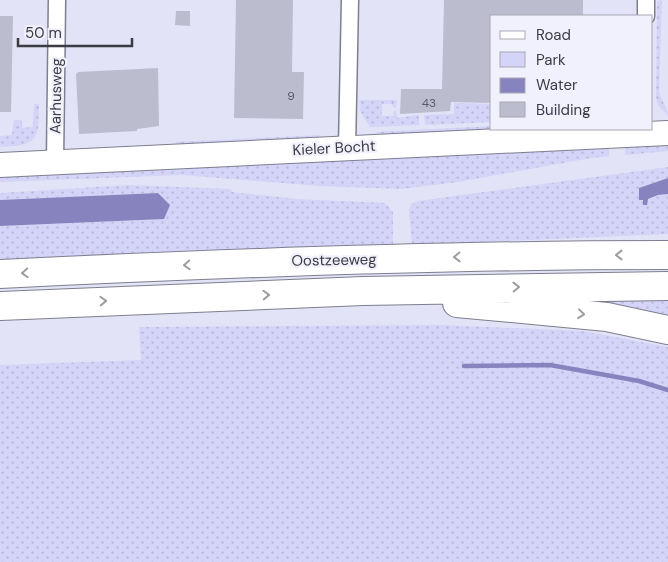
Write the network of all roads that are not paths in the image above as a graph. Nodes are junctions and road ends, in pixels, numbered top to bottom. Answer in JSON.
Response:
{"nodes":[{"id":1,"x":57,"y":0,"type":"edge"},
{"id":2,"x":350,"y":0,"type":"edge"},
{"id":3,"x":646,"y":0,"type":"edge"},
{"id":4,"x":646,"y":15,"type":"edge"},
{"id":5,"x":644,"y":131,"type":"edge"},
{"id":6,"x":668,"y":133,"type":"edge"},
{"id":7,"x":347,"y":148,"type":"junction"},
{"id":8,"x":55,"y":162,"type":"junction"},
{"id":9,"x":0,"y":165,"type":"edge"},
{"id":10,"x":668,"y":255,"type":"edge"},
{"id":11,"x":0,"y":274,"type":"edge"},
{"id":12,"x":668,"y":286,"type":"edge"},
{"id":13,"x":363,"y":291,"type":"junction"},
{"id":14,"x":0,"y":306,"type":"edge"},
{"id":15,"x":668,"y":330,"type":"edge"}],
"edges":[{"from":1,"to":8,"type":"street","name":"Aarhusweg"},
{"from":2,"to":7,"type":"street"},
{"from":3,"to":4,"type":"street"},
{"from":5,"to":6,"type":"street","name":"Kieler Bocht"},
{"from":5,"to":7,"type":"street","name":"Kieler Bocht"},
{"from":7,"to":8,"type":"street","name":"Kieler Bocht"},
{"from":8,"to":9,"type":"street","name":"Kieler Bocht"},
{"from":10,"to":11,"type":"highway","name":"Oostzeeweg","one_way":true},
{"from":13,"to":12,"type":"highway","one_way":true},
{"from":14,"to":13,"type":"highway","one_way":true},
{"from":13,"to":15,"type":"highway","one_way":true}]}
